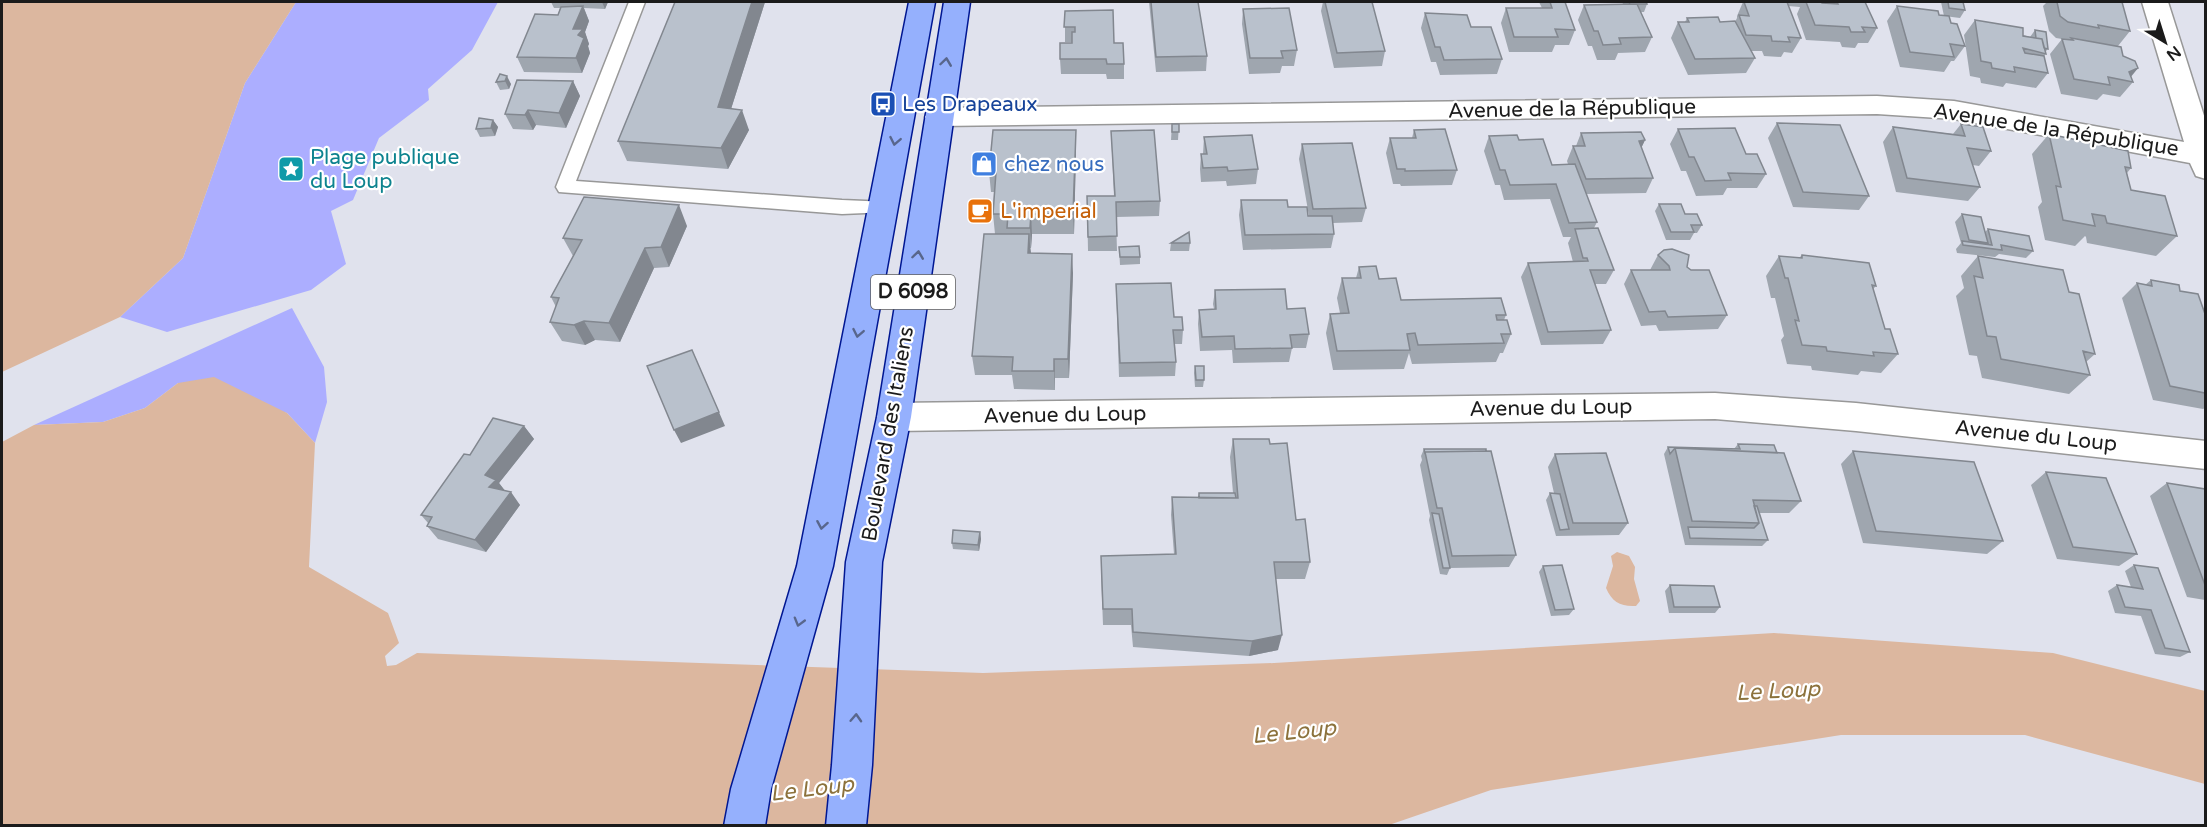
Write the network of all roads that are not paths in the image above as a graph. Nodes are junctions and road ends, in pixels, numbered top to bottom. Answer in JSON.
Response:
{"nodes":[{"id":1,"x":637,"y":2,"type":"edge"},
{"id":2,"x":922,"y":2,"type":"edge"},
{"id":3,"x":957,"y":2,"type":"edge"},
{"id":4,"x":2154,"y":2,"type":"edge"},
{"id":5,"x":939,"y":117,"type":"junction"},
{"id":6,"x":2204,"y":160,"type":"edge"},
{"id":7,"x":882,"y":207,"type":"junction"},
{"id":8,"x":894,"y":417,"type":"junction"},
{"id":9,"x":2205,"y":455,"type":"edge"},
{"id":10,"x":747,"y":807,"type":"edge"},
{"id":11,"x":846,"y":825,"type":"edge"}],
"edges":[{"from":1,"to":7,"type":"lane"},
{"from":2,"to":7,"type":"main road","number":"D 6098","one_way":true},
{"from":5,"to":3,"type":"main road","name":"Boulevard des Italiens","number":"D 6098","one_way":true},
{"from":4,"to":6,"type":"street"},
{"from":5,"to":6,"type":"street","name":"Avenue de la République"},
{"from":8,"to":5,"type":"main road","name":"Boulevard des Italiens","number":"D 6098","one_way":true},
{"from":7,"to":10,"type":"main road","number":"D 6098","one_way":true},
{"from":8,"to":9,"type":"street","name":"Avenue du Loup"},
{"from":11,"to":8,"type":"main road","name":"Boulevard des Italiens","number":"D 6098","one_way":true}]}
